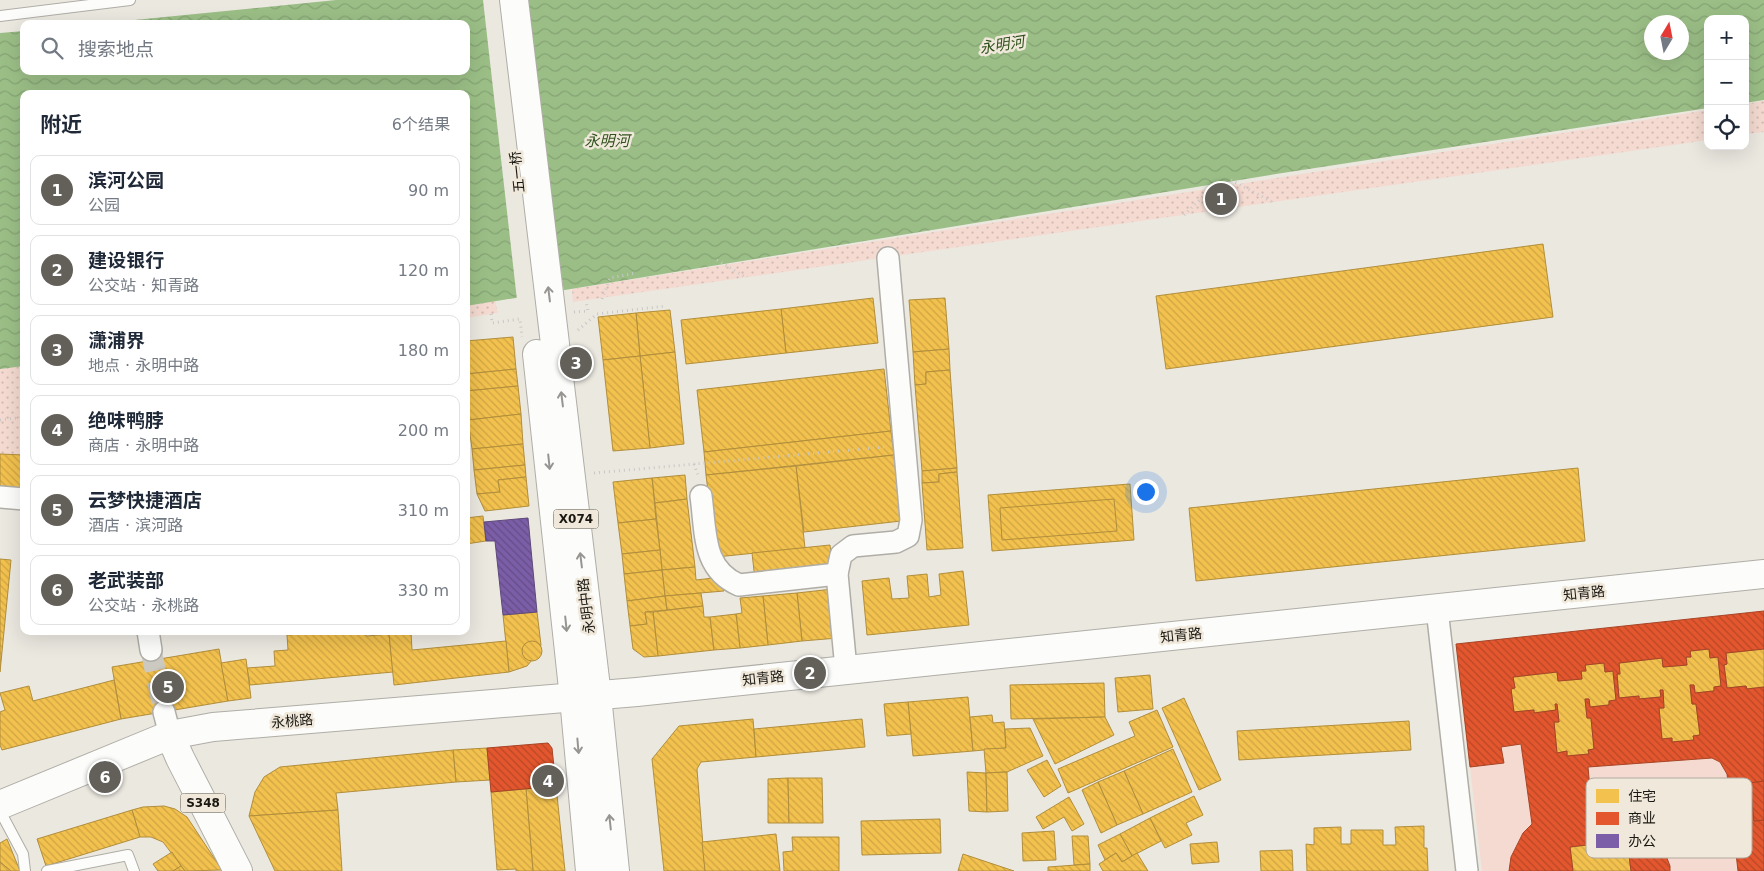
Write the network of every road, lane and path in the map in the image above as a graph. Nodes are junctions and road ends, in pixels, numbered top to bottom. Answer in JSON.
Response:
{"nodes":[{"id":1,"x":130,"y":0,"type":"edge"},
{"id":2,"x":498,"y":0,"type":"edge"},
{"id":3,"x":514,"y":0,"type":"edge"},
{"id":4,"x":0,"y":16,"type":"edge"},
{"id":5,"x":1231,"y":180,"type":"dead end"},
{"id":6,"x":1218,"y":182,"type":"dead end"},
{"id":7,"x":1272,"y":202,"type":"dead end"},
{"id":8,"x":1184,"y":215,"type":"dead end"},
{"id":9,"x":888,"y":258,"type":"dead end"},
{"id":10,"x":717,"y":260,"type":"dead end"},
{"id":11,"x":636,"y":273,"type":"dead end"},
{"id":12,"x":747,"y":278,"type":"dead end"},
{"id":13,"x":602,"y":299,"type":"dead end"},
{"id":14,"x":666,"y":306,"type":"dead end"},
{"id":15,"x":554,"y":340,"type":"junction"},
{"id":16,"x":20,"y":418,"type":"edge"},
{"id":17,"x":0,"y":420,"type":"edge"},
{"id":18,"x":904,"y":445,"type":"junction"},
{"id":19,"x":571,"y":475,"type":"junction"},
{"id":20,"x":702,"y":496,"type":"dead end"},
{"id":21,"x":0,"y":497,"type":"edge"},
{"id":22,"x":20,"y":499,"type":"edge"},
{"id":23,"x":837,"y":574,"type":"junction"},
{"id":24,"x":1764,"y":574,"type":"edge"},
{"id":25,"x":1437,"y":609,"type":"junction"},
{"id":26,"x":846,"y":670,"type":"junction"},
{"id":27,"x":586,"y":697,"type":"junction"},
{"id":28,"x":167,"y":723,"type":"junction"},
{"id":29,"x":0,"y":805,"type":"edge"},
{"id":30,"x":0,"y":811,"type":"edge"},
{"id":31,"x":24,"y":871,"type":"edge"},
{"id":32,"x":47,"y":871,"type":"edge"},
{"id":33,"x":134,"y":871,"type":"edge"},
{"id":34,"x":238,"y":871,"type":"edge"},
{"id":35,"x":590,"y":871,"type":"edge"},
{"id":36,"x":614,"y":871,"type":"edge"},
{"id":37,"x":1467,"y":871,"type":"edge"}],
"edges":[{"from":1,"to":4,"type":"lane"},
{"from":2,"to":15,"type":"main road","name":"五一桥","number":"X074"},
{"from":15,"to":3,"type":"main road","name":"五一桥","number":"X074","one_way":true},
{"from":5,"to":7,"type":"path"},
{"from":6,"to":8,"type":"path"},
{"from":9,"to":18,"type":"street"},
{"from":10,"to":12,"type":"path"},
{"from":11,"to":13,"type":"path"},
{"from":14,"to":15,"type":"path"},
{"from":19,"to":15,"type":"main road","name":"永明中路","number":"X074","one_way":true},
{"from":15,"to":27,"type":"main road","name":"永明中路","number":"X074","one_way":true},
{"from":16,"to":17,"type":"path"},
{"from":18,"to":19,"type":"path"},
{"from":18,"to":23,"type":"street"},
{"from":27,"to":19,"type":"main road","name":"永明中路","number":"X074","one_way":true},
{"from":20,"to":23,"type":"street"},
{"from":21,"to":22,"type":"street"},
{"from":23,"to":26,"type":"street"},
{"from":24,"to":25,"type":"main road","name":"知青路"},
{"from":25,"to":26,"type":"main road","name":"知青路"},
{"from":25,"to":37,"type":"street"},
{"from":26,"to":27,"type":"main road","name":"知青路"},
{"from":27,"to":28,"type":"main road","name":"永桃路"},
{"from":27,"to":35,"type":"main road","name":"永明中路","number":"X074","one_way":true},
{"from":36,"to":27,"type":"main road","name":"永明中路","number":"X074","one_way":true},
{"from":28,"to":29,"type":"main road","name":"永桃路"},
{"from":28,"to":34,"type":"main road","number":"S348"},
{"from":30,"to":31,"type":"lane"},
{"from":32,"to":33,"type":"lane"}]}
